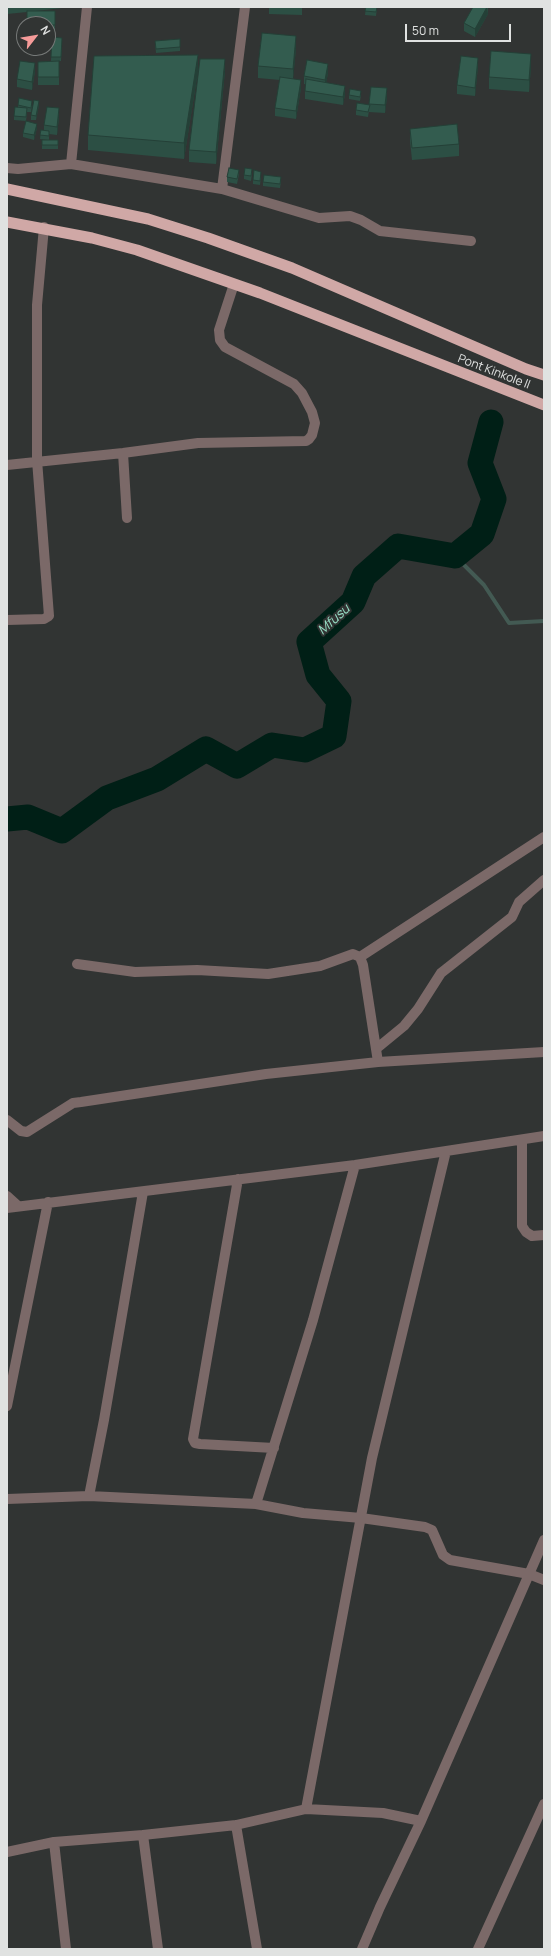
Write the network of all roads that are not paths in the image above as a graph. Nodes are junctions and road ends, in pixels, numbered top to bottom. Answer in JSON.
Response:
{"nodes":[{"id":1,"x":87,"y":7,"type":"edge"},
{"id":2,"x":245,"y":7,"type":"edge"},
{"id":3,"x":71,"y":164,"type":"junction"},
{"id":4,"x":7,"y":168,"type":"edge"},
{"id":5,"x":7,"y":189,"type":"edge"},
{"id":6,"x":222,"y":189,"type":"junction"},
{"id":7,"x":7,"y":222,"type":"edge"},
{"id":8,"x":44,"y":228,"type":"junction"},
{"id":9,"x":471,"y":241,"type":"dead end"},
{"id":10,"x":234,"y":284,"type":"junction"},
{"id":11,"x":544,"y":375,"type":"edge"},
{"id":12,"x":544,"y":405,"type":"edge"},
{"id":13,"x":123,"y":453,"type":"junction"},
{"id":14,"x":37,"y":460,"type":"junction"},
{"id":15,"x":7,"y":465,"type":"edge"},
{"id":16,"x":127,"y":518,"type":"dead end"},
{"id":17,"x":7,"y":620,"type":"edge"},
{"id":18,"x":544,"y":837,"type":"edge"},
{"id":19,"x":544,"y":880,"type":"edge"},
{"id":20,"x":360,"y":957,"type":"junction"},
{"id":21,"x":77,"y":964,"type":"dead end"},
{"id":22,"x":376,"y":1049,"type":"junction"},
{"id":23,"x":544,"y":1052,"type":"edge"},
{"id":24,"x":378,"y":1062,"type":"junction"},
{"id":25,"x":7,"y":1120,"type":"edge"},
{"id":26,"x":544,"y":1136,"type":"edge"},
{"id":27,"x":522,"y":1140,"type":"junction"},
{"id":28,"x":446,"y":1151,"type":"junction"},
{"id":29,"x":355,"y":1165,"type":"junction"},
{"id":30,"x":238,"y":1179,"type":"junction"},
{"id":31,"x":143,"y":1192,"type":"junction"},
{"id":32,"x":7,"y":1196,"type":"edge"},
{"id":33,"x":48,"y":1202,"type":"junction"},
{"id":34,"x":18,"y":1206,"type":"junction"},
{"id":35,"x":7,"y":1208,"type":"edge"},
{"id":36,"x":544,"y":1235,"type":"edge"},
{"id":37,"x":7,"y":1406,"type":"edge"},
{"id":38,"x":274,"y":1448,"type":"junction"},
{"id":39,"x":89,"y":1496,"type":"junction"},
{"id":40,"x":7,"y":1499,"type":"edge"},
{"id":41,"x":256,"y":1504,"type":"junction"},
{"id":42,"x":361,"y":1518,"type":"junction"},
{"id":43,"x":544,"y":1540,"type":"edge"},
{"id":44,"x":529,"y":1574,"type":"junction"},
{"id":45,"x":544,"y":1580,"type":"edge"},
{"id":46,"x":544,"y":1804,"type":"edge"},
{"id":47,"x":306,"y":1809,"type":"junction"},
{"id":48,"x":421,"y":1821,"type":"junction"},
{"id":49,"x":236,"y":1826,"type":"junction"},
{"id":50,"x":144,"y":1835,"type":"junction"},
{"id":51,"x":54,"y":1842,"type":"junction"},
{"id":52,"x":7,"y":1852,"type":"edge"},
{"id":53,"x":66,"y":1949,"type":"edge"},
{"id":54,"x":158,"y":1949,"type":"edge"},
{"id":55,"x":257,"y":1949,"type":"edge"},
{"id":56,"x":362,"y":1949,"type":"edge"},
{"id":57,"x":478,"y":1949,"type":"edge"}],
"edges":[{"from":1,"to":3,"type":"street"},
{"from":2,"to":6,"type":"street"},
{"from":3,"to":4,"type":"street"},
{"from":3,"to":6,"type":"street"},
{"from":5,"to":11,"type":"highway","name":"Pont Kinkole II"},
{"from":6,"to":9,"type":"street"},
{"from":7,"to":8,"type":"highway","name":"Pont Kinkole II"},
{"from":8,"to":10,"type":"highway","name":"Pont Kinkole II"},
{"from":8,"to":14,"type":"street"},
{"from":10,"to":12,"type":"highway","name":"Pont Kinkole II"},
{"from":10,"to":13,"type":"street"},
{"from":13,"to":14,"type":"street"},
{"from":13,"to":16,"type":"street"},
{"from":14,"to":15,"type":"street"},
{"from":14,"to":17,"type":"street"},
{"from":18,"to":20,"type":"street"},
{"from":19,"to":22,"type":"street"},
{"from":20,"to":21,"type":"street"},
{"from":20,"to":22,"type":"street"},
{"from":22,"to":24,"type":"street"},
{"from":23,"to":24,"type":"street"},
{"from":24,"to":25,"type":"street"},
{"from":26,"to":27,"type":"street"},
{"from":27,"to":28,"type":"street"},
{"from":27,"to":36,"type":"street"},
{"from":28,"to":29,"type":"street"},
{"from":28,"to":42,"type":"street"},
{"from":29,"to":30,"type":"street"},
{"from":29,"to":38,"type":"street"},
{"from":30,"to":31,"type":"street"},
{"from":30,"to":38,"type":"street"},
{"from":31,"to":33,"type":"street"},
{"from":31,"to":39,"type":"street"},
{"from":32,"to":34,"type":"street"},
{"from":33,"to":34,"type":"street"},
{"from":33,"to":37,"type":"street"},
{"from":34,"to":35,"type":"street"},
{"from":38,"to":41,"type":"street"},
{"from":39,"to":40,"type":"street"},
{"from":39,"to":41,"type":"street"},
{"from":41,"to":42,"type":"street"},
{"from":42,"to":44,"type":"street"},
{"from":42,"to":47,"type":"street"},
{"from":43,"to":44,"type":"street"},
{"from":44,"to":45,"type":"street"},
{"from":44,"to":48,"type":"street"},
{"from":46,"to":57,"type":"street"},
{"from":47,"to":48,"type":"street"},
{"from":47,"to":49,"type":"street"},
{"from":48,"to":56,"type":"street"},
{"from":49,"to":50,"type":"street"},
{"from":49,"to":55,"type":"street"},
{"from":50,"to":51,"type":"street"},
{"from":50,"to":54,"type":"street"},
{"from":51,"to":52,"type":"street"},
{"from":51,"to":53,"type":"street"}]}
